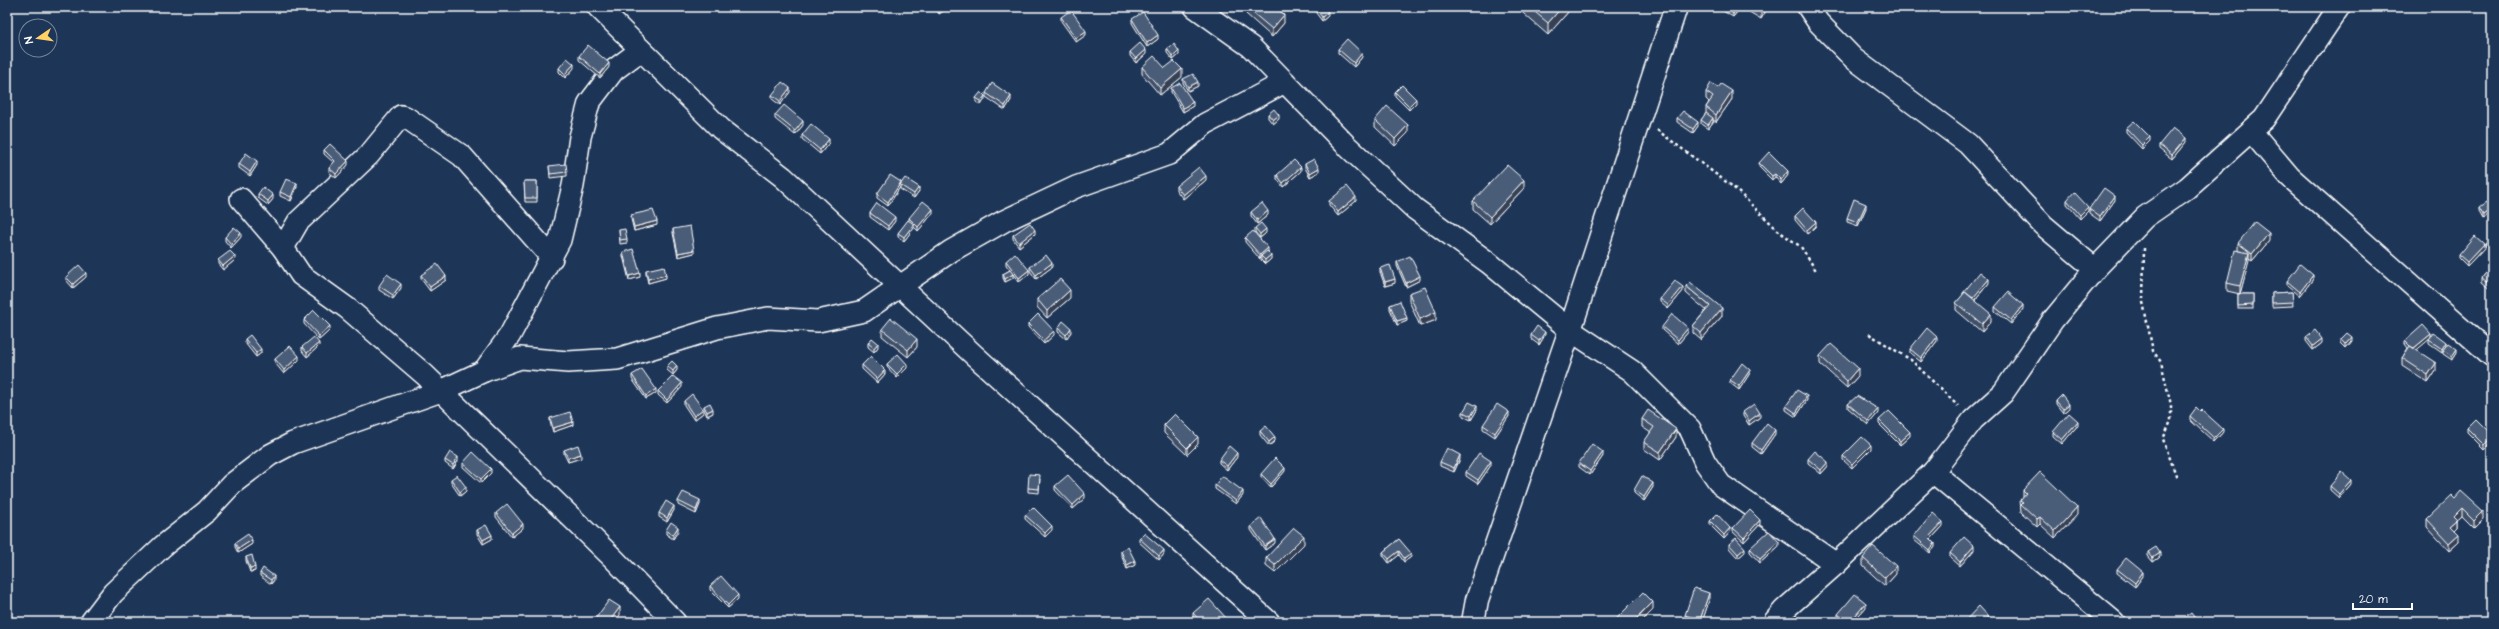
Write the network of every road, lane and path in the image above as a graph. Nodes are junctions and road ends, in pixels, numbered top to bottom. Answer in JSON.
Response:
{"nodes":[{"id":1,"x":598,"y":7,"type":"edge"},
{"id":2,"x":1195,"y":7,"type":"edge"},
{"id":3,"x":1676,"y":7,"type":"edge"},
{"id":4,"x":1808,"y":7,"type":"edge"},
{"id":5,"x":2339,"y":7,"type":"edge"},
{"id":6,"x":641,"y":50,"type":"junction"},
{"id":7,"x":1285,"y":82,"type":"junction"},
{"id":8,"x":1640,"y":117,"type":"junction"},
{"id":9,"x":2251,"y":131,"type":"junction"},
{"id":10,"x":241,"y":199,"type":"dead end"},
{"id":11,"x":2145,"y":217,"type":"junction"},
{"id":12,"x":283,"y":248,"type":"junction"},
{"id":13,"x":552,"y":258,"type":"junction"},
{"id":14,"x":2095,"y":270,"type":"junction"},
{"id":15,"x":1817,"y":272,"type":"dead end"},
{"id":16,"x":900,"y":285,"type":"junction"},
{"id":17,"x":1570,"y":330,"type":"junction"},
{"id":18,"x":1869,"y":334,"type":"dead end"},
{"id":19,"x":510,"y":336,"type":"junction"},
{"id":20,"x":2492,"y":356,"type":"edge"},
{"id":21,"x":520,"y":358,"type":"junction"},
{"id":22,"x":484,"y":371,"type":"junction"},
{"id":23,"x":441,"y":391,"type":"junction"},
{"id":24,"x":1973,"y":420,"type":"junction"},
{"id":25,"x":1933,"y":472,"type":"junction"},
{"id":26,"x":2177,"y":478,"type":"dead end"},
{"id":27,"x":1836,"y":564,"type":"junction"},
{"id":28,"x":91,"y":622,"type":"edge"},
{"id":29,"x":675,"y":622,"type":"edge"},
{"id":30,"x":1269,"y":622,"type":"edge"},
{"id":31,"x":1473,"y":622,"type":"edge"},
{"id":32,"x":1774,"y":622,"type":"edge"},
{"id":33,"x":2114,"y":622,"type":"edge"}],
"edges":[{"from":1,"to":6,"type":"street"},
{"from":2,"to":7,"type":"street"},
{"from":3,"to":8,"type":"street"},
{"from":4,"to":14,"type":"street"},
{"from":5,"to":9,"type":"street"},
{"from":6,"to":13,"type":"street"},
{"from":6,"to":16,"type":"street"},
{"from":7,"to":16,"type":"street"},
{"from":7,"to":17,"type":"street"},
{"from":8,"to":15,"type":"path"},
{"from":8,"to":17,"type":"street"},
{"from":9,"to":11,"type":"street"},
{"from":9,"to":20,"type":"street"},
{"from":10,"to":12,"type":"street"},
{"from":11,"to":14,"type":"street"},
{"from":11,"to":26,"type":"path"},
{"from":12,"to":13,"type":"street"},
{"from":12,"to":23,"type":"street"},
{"from":13,"to":19,"type":"street"},
{"from":14,"to":24,"type":"street"},
{"from":16,"to":21,"type":"street"},
{"from":16,"to":30,"type":"street"},
{"from":17,"to":27,"type":"street"},
{"from":17,"to":31,"type":"street"},
{"from":18,"to":24,"type":"path"},
{"from":19,"to":21,"type":"street"},
{"from":19,"to":22,"type":"street"},
{"from":21,"to":22,"type":"street"},
{"from":22,"to":23,"type":"street"},
{"from":23,"to":28,"type":"street"},
{"from":23,"to":29,"type":"street"},
{"from":24,"to":25,"type":"street"},
{"from":25,"to":27,"type":"street"},
{"from":25,"to":33,"type":"street"},
{"from":27,"to":32,"type":"street"}]}
